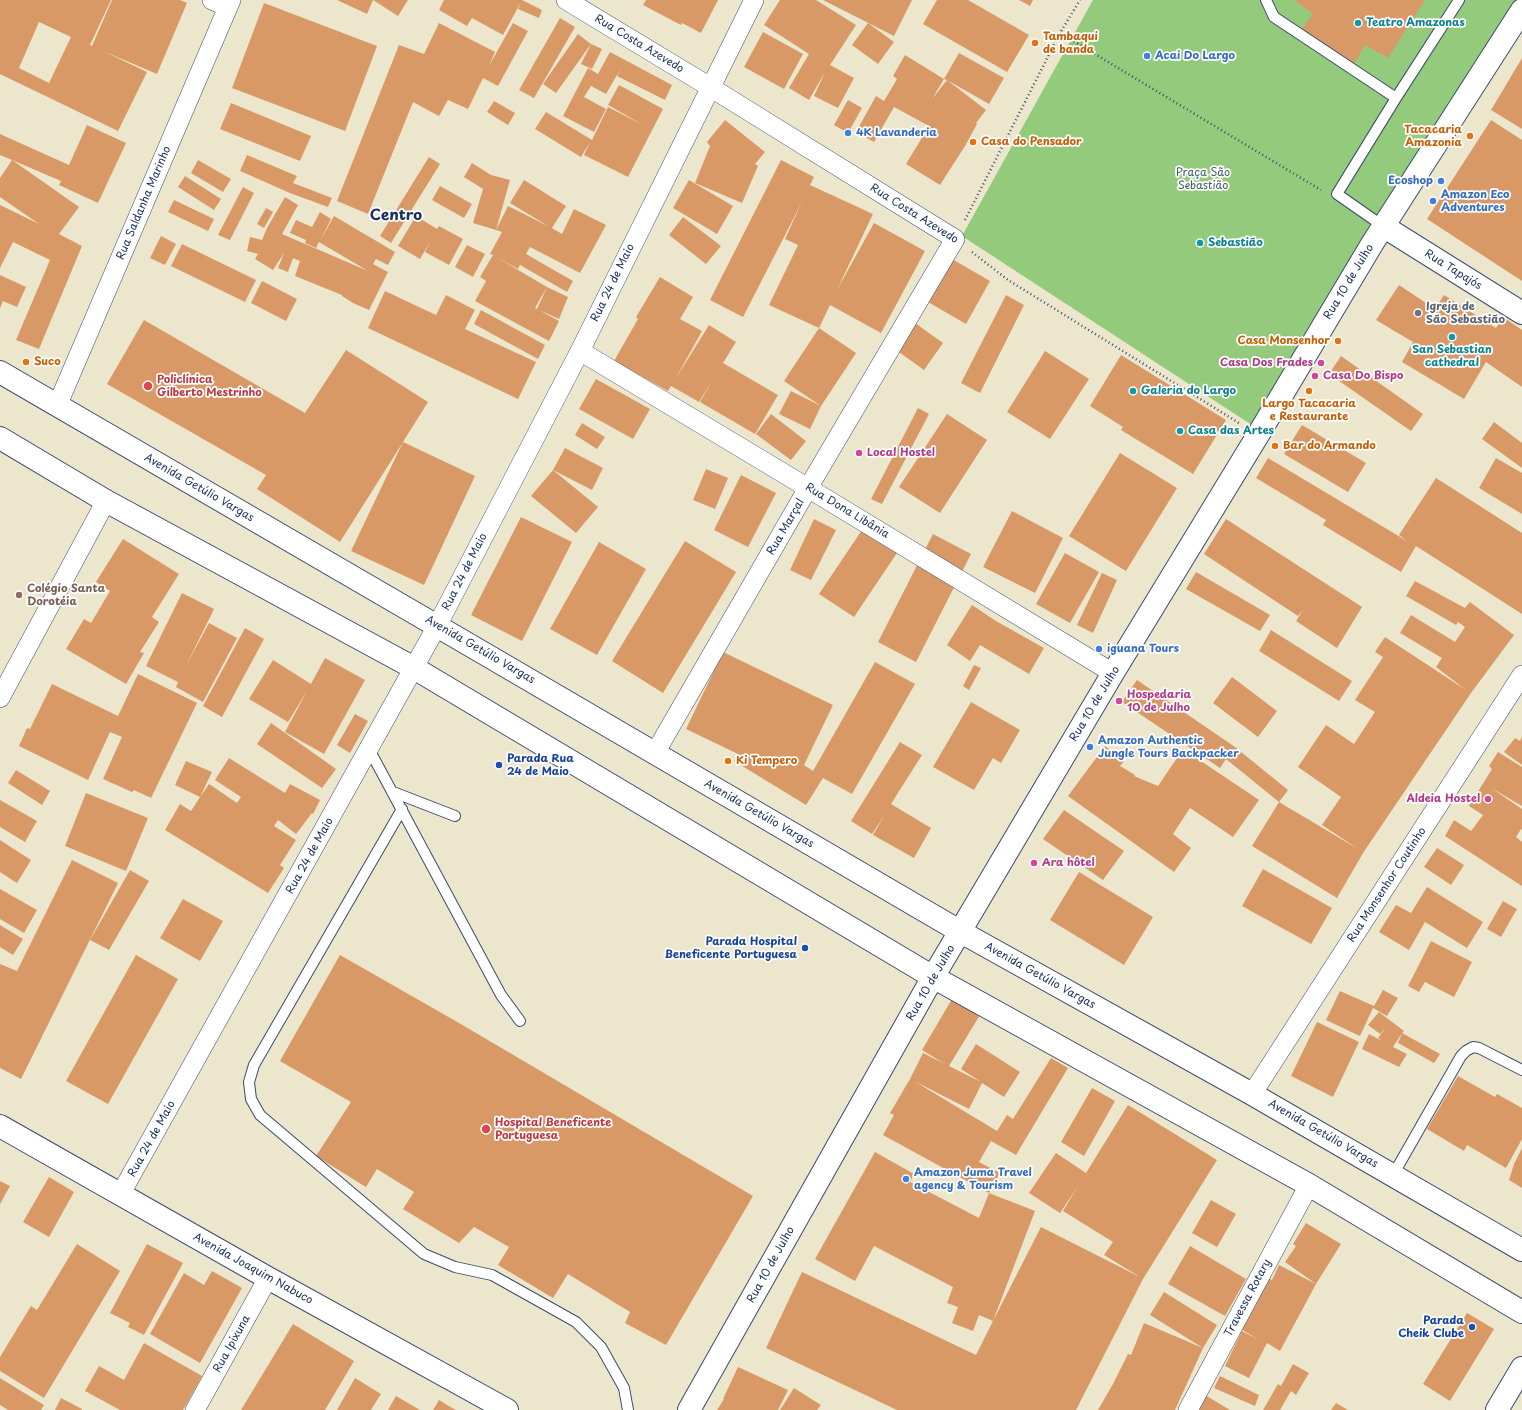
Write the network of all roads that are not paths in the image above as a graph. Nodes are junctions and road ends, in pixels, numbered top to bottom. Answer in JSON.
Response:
{"nodes":[{"id":1,"x":566,"y":0,"type":"edge"},
{"id":2,"x":754,"y":0,"type":"edge"},
{"id":3,"x":1266,"y":0,"type":"edge"},
{"id":4,"x":1459,"y":0,"type":"edge"},
{"id":5,"x":224,"y":2,"type":"edge"},
{"id":6,"x":1522,"y":10,"type":"edge"},
{"id":7,"x":710,"y":87,"type":"junction"},
{"id":8,"x":1396,"y":98,"type":"junction"},
{"id":9,"x":1383,"y":226,"type":"junction"},
{"id":10,"x":955,"y":239,"type":"joint"},
{"id":11,"x":1522,"y":313,"type":"edge"},
{"id":12,"x":580,"y":352,"type":"junction"},
{"id":13,"x":0,"y":372,"type":"edge"},
{"id":14,"x":57,"y":406,"type":"junction"},
{"id":15,"x":0,"y":438,"type":"edge"},
{"id":16,"x":808,"y":488,"type":"junction"},
{"id":17,"x":106,"y":500,"type":"junction"},
{"id":18,"x":437,"y":626,"type":"junction"},
{"id":19,"x":414,"y":668,"type":"junction"},
{"id":20,"x":1113,"y":674,"type":"junction"},
{"id":21,"x":1522,"y":675,"type":"edge"},
{"id":22,"x":0,"y":698,"type":"edge"},
{"id":23,"x":370,"y":749,"type":"junction"},
{"id":24,"x":655,"y":753,"type":"junction"},
{"id":25,"x":393,"y":792,"type":"junction"},
{"id":26,"x":402,"y":809,"type":"junction"},
{"id":27,"x":455,"y":816,"type":"dead end"},
{"id":28,"x":961,"y":932,"type":"junction"},
{"id":29,"x":933,"y":977,"type":"junction"},
{"id":30,"x":520,"y":1021,"type":"dead end"},
{"id":31,"x":1522,"y":1070,"type":"edge"},
{"id":32,"x":1252,"y":1094,"type":"junction"},
{"id":33,"x":0,"y":1126,"type":"edge"},
{"id":34,"x":1394,"y":1175,"type":"junction"},
{"id":35,"x":1309,"y":1185,"type":"junction"},
{"id":36,"x":120,"y":1195,"type":"junction"},
{"id":37,"x":1522,"y":1250,"type":"edge"},
{"id":38,"x":268,"y":1278,"type":"junction"},
{"id":39,"x":1522,"y":1312,"type":"edge"},
{"id":40,"x":1522,"y":1368,"type":"edge"},
{"id":41,"x":195,"y":1410,"type":"edge"},
{"id":42,"x":507,"y":1410,"type":"edge"},
{"id":43,"x":628,"y":1410,"type":"edge"},
{"id":44,"x":689,"y":1410,"type":"edge"},
{"id":45,"x":1188,"y":1410,"type":"edge"},
{"id":46,"x":1496,"y":1410,"type":"edge"}],
"edges":[{"from":1,"to":7,"type":"street","name":"Rua Costa Azevedo"},
{"from":2,"to":7,"type":"street","name":"Rua 24 de Maio"},
{"from":3,"to":8,"type":"lane"},
{"from":4,"to":8,"type":"lane"},
{"from":5,"to":14,"type":"street","name":"Rua Saldanha Marinho"},
{"from":6,"to":9,"type":"main road","name":"Rua 10 de Julho"},
{"from":7,"to":10,"type":"street","name":"Rua Costa Azevedo"},
{"from":7,"to":12,"type":"street","name":"Rua 24 de Maio"},
{"from":8,"to":9,"type":"lane"},
{"from":9,"to":11,"type":"main road","name":"Rua Tapajós"},
{"from":9,"to":20,"type":"main road","name":"Rua 10 de Julho"},
{"from":10,"to":16,"type":"street","name":"Rua Marçal"},
{"from":12,"to":16,"type":"street","name":"Rua Dona Libânia"},
{"from":12,"to":18,"type":"street","name":"Rua 24 de Maio"},
{"from":13,"to":14,"type":"main road","name":"Avenida Getúlio Vargas"},
{"from":14,"to":18,"type":"main road","name":"Avenida Getúlio Vargas"},
{"from":15,"to":17,"type":"main road"},
{"from":16,"to":20,"type":"street","name":"Rua Dona Libânia"},
{"from":16,"to":24,"type":"street","name":"Rua Marçal"},
{"from":17,"to":19,"type":"main road"},
{"from":17,"to":22,"type":"street"},
{"from":18,"to":19,"type":"street","name":"Rua 24 de Maio"},
{"from":18,"to":24,"type":"main road","name":"Avenida Getúlio Vargas"},
{"from":19,"to":23,"type":"street","name":"Rua 24 de Maio"},
{"from":19,"to":29,"type":"main road"},
{"from":20,"to":28,"type":"main road","name":"Rua 10 de Julho"},
{"from":21,"to":32,"type":"street","name":"Rua Monsenhor Coutinho"},
{"from":23,"to":25,"type":"lane"},
{"from":23,"to":36,"type":"street","name":"Rua 24 de Maio"},
{"from":24,"to":28,"type":"main road","name":"Avenida Getúlio Vargas"},
{"from":25,"to":26,"type":"lane"},
{"from":25,"to":27,"type":"lane"},
{"from":26,"to":30,"type":"lane"},
{"from":26,"to":43,"type":"lane"},
{"from":28,"to":29,"type":"main road","name":"Rua 10 de Julho"},
{"from":28,"to":32,"type":"main road","name":"Avenida Getúlio Vargas"},
{"from":29,"to":35,"type":"main road"},
{"from":29,"to":44,"type":"main road","name":"Rua 10 de Julho"},
{"from":31,"to":34,"type":"lane"},
{"from":32,"to":34,"type":"main road","name":"Avenida Getúlio Vargas"},
{"from":33,"to":36,"type":"main road","name":"Avenida Joaquim Nabuco"},
{"from":34,"to":37,"type":"main road","name":"Avenida Getúlio Vargas"},
{"from":35,"to":39,"type":"main road"},
{"from":35,"to":45,"type":"street","name":"Travessa Rotary"},
{"from":36,"to":38,"type":"main road","name":"Avenida Joaquim Nabuco"},
{"from":38,"to":41,"type":"street","name":"Rua Ipixuna"},
{"from":38,"to":42,"type":"main road","name":"Avenida Joaquim Nabuco"},
{"from":40,"to":46,"type":"main road"}]}
